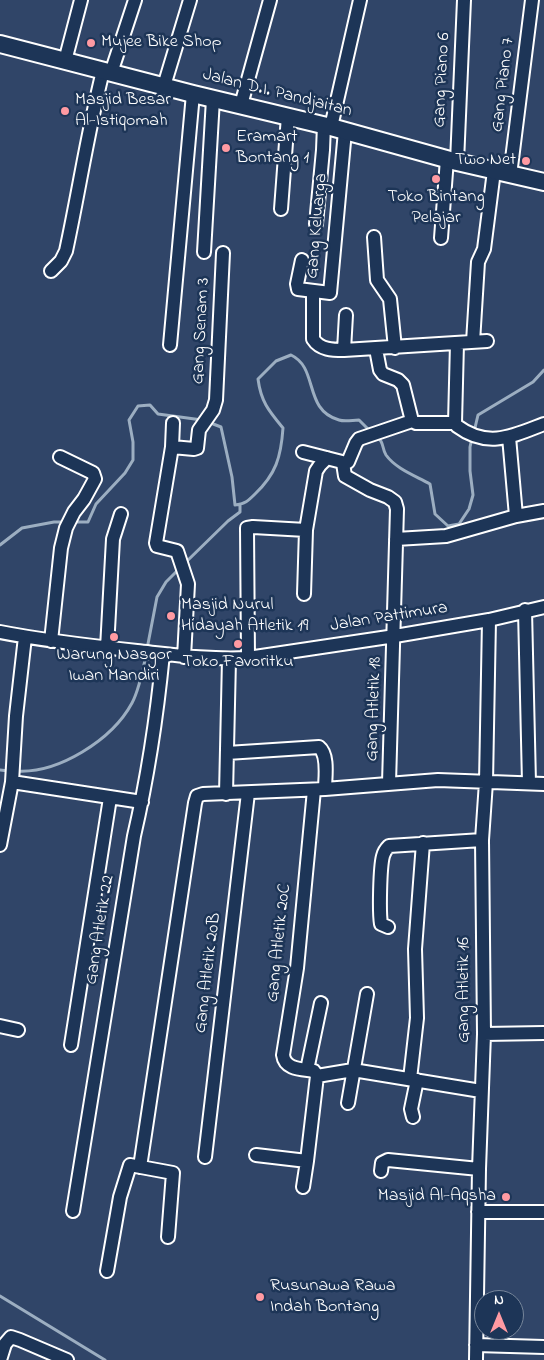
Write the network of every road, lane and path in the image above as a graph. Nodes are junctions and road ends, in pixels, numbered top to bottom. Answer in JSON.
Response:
{"nodes":[{"id":1,"x":81,"y":0,"type":"edge"},
{"id":2,"x":135,"y":0,"type":"edge"},
{"id":3,"x":190,"y":0,"type":"edge"},
{"id":4,"x":270,"y":0,"type":"edge"},
{"id":5,"x":360,"y":0,"type":"edge"},
{"id":6,"x":464,"y":0,"type":"edge"},
{"id":7,"x":532,"y":0,"type":"edge"},
{"id":8,"x":0,"y":44,"type":"edge"},
{"id":9,"x":65,"y":61,"type":"junction"},
{"id":10,"x":107,"y":72,"type":"junction"},
{"id":11,"x":164,"y":86,"type":"junction"},
{"id":12,"x":194,"y":94,"type":"junction"},
{"id":13,"x":214,"y":99,"type":"junction"},
{"id":14,"x":240,"y":105,"type":"junction"},
{"id":15,"x":288,"y":116,"type":"junction"},
{"id":16,"x":333,"y":128,"type":"junction"},
{"id":17,"x":452,"y":160,"type":"junction"},
{"id":18,"x":494,"y":171,"type":"junction"},
{"id":19,"x":510,"y":175,"type":"junction"},
{"id":20,"x":544,"y":182,"type":"edge"},
{"id":21,"x":281,"y":209,"type":"dead end"},
{"id":22,"x":316,"y":224,"type":"dead end"},
{"id":23,"x":374,"y":237,"type":"dead end"},
{"id":24,"x":441,"y":238,"type":"dead end"},
{"id":25,"x":204,"y":252,"type":"dead end"},
{"id":26,"x":223,"y":253,"type":"dead end"},
{"id":27,"x":302,"y":260,"type":"dead end"},
{"id":28,"x":51,"y":270,"type":"dead end"},
{"id":29,"x":313,"y":292,"type":"junction"},
{"id":30,"x":346,"y":315,"type":"dead end"},
{"id":31,"x":487,"y":341,"type":"dead end"},
{"id":32,"x":473,"y":342,"type":"junction"},
{"id":33,"x":457,"y":343,"type":"junction"},
{"id":34,"x":170,"y":345,"type":"dead end"},
{"id":35,"x":395,"y":348,"type":"junction"},
{"id":36,"x":376,"y":349,"type":"junction"},
{"id":37,"x":344,"y":350,"type":"junction"},
{"id":38,"x":412,"y":421,"type":"junction"},
{"id":39,"x":174,"y":423,"type":"dead end"},
{"id":40,"x":544,"y":424,"type":"edge"},
{"id":41,"x":458,"y":426,"type":"junction"},
{"id":42,"x":509,"y":437,"type":"junction"},
{"id":43,"x":172,"y":447,"type":"junction"},
{"id":44,"x":303,"y":452,"type":"dead end"},
{"id":45,"x":60,"y":457,"type":"dead end"},
{"id":46,"x":327,"y":458,"type":"junction"},
{"id":47,"x":343,"y":463,"type":"junction"},
{"id":48,"x":544,"y":511,"type":"edge"},
{"id":49,"x":120,"y":514,"type":"dead end"},
{"id":50,"x":516,"y":516,"type":"junction"},
{"id":51,"x":306,"y":530,"type":"junction"},
{"id":52,"x":396,"y":539,"type":"junction"},
{"id":53,"x":304,"y":594,"type":"dead end"},
{"id":54,"x":544,"y":606,"type":"edge"},
{"id":55,"x":525,"y":610,"type":"junction"},
{"id":56,"x":489,"y":620,"type":"junction"},
{"id":57,"x":0,"y":632,"type":"edge"},
{"id":58,"x":395,"y":636,"type":"junction"},
{"id":59,"x":25,"y":637,"type":"junction"},
{"id":60,"x":51,"y":641,"type":"junction"},
{"id":61,"x":107,"y":648,"type":"junction"},
{"id":62,"x":153,"y":653,"type":"junction"},
{"id":63,"x":184,"y":657,"type":"junction"},
{"id":64,"x":248,"y":658,"type":"junction"},
{"id":65,"x":229,"y":659,"type":"junction"},
{"id":66,"x":227,"y":753,"type":"junction"},
{"id":67,"x":12,"y":776,"type":"junction"},
{"id":68,"x":486,"y":782,"type":"junction"},
{"id":69,"x":389,"y":784,"type":"junction"},
{"id":70,"x":529,"y":784,"type":"junction"},
{"id":71,"x":544,"y":784,"type":"edge"},
{"id":72,"x":320,"y":790,"type":"junction"},
{"id":73,"x":248,"y":793,"type":"junction"},
{"id":74,"x":226,"y":794,"type":"junction"},
{"id":75,"x":110,"y":798,"type":"junction"},
{"id":76,"x":142,"y":802,"type":"junction"},
{"id":77,"x":482,"y":840,"type":"junction"},
{"id":78,"x":423,"y":843,"type":"junction"},
{"id":79,"x":0,"y":845,"type":"edge"},
{"id":80,"x":388,"y":927,"type":"dead end"},
{"id":81,"x":367,"y":994,"type":"dead end"},
{"id":82,"x":321,"y":1003,"type":"dead end"},
{"id":83,"x":0,"y":1026,"type":"edge"},
{"id":84,"x":18,"y":1030,"type":"dead end"},
{"id":85,"x":544,"y":1033,"type":"edge"},
{"id":86,"x":484,"y":1034,"type":"junction"},
{"id":87,"x":70,"y":1046,"type":"dead end"},
{"id":88,"x":354,"y":1070,"type":"junction"},
{"id":89,"x":312,"y":1073,"type":"junction"},
{"id":90,"x":414,"y":1079,"type":"junction"},
{"id":91,"x":481,"y":1090,"type":"junction"},
{"id":92,"x":348,"y":1103,"type":"dead end"},
{"id":93,"x":413,"y":1117,"type":"dead end"},
{"id":94,"x":256,"y":1155,"type":"dead end"},
{"id":95,"x":205,"y":1157,"type":"dead end"},
{"id":96,"x":307,"y":1161,"type":"junction"},
{"id":97,"x":140,"y":1167,"type":"junction"},
{"id":98,"x":479,"y":1169,"type":"junction"},
{"id":99,"x":380,"y":1171,"type":"dead end"},
{"id":100,"x":303,"y":1187,"type":"dead end"},
{"id":101,"x":73,"y":1211,"type":"dead end"},
{"id":102,"x":478,"y":1212,"type":"junction"},
{"id":103,"x":544,"y":1212,"type":"edge"},
{"id":104,"x":168,"y":1238,"type":"dead end"},
{"id":105,"x":107,"y":1271,"type":"dead end"},
{"id":106,"x":476,"y":1344,"type":"junction"},
{"id":107,"x":544,"y":1347,"type":"edge"},
{"id":108,"x":61,"y":1359,"type":"edge"},
{"id":109,"x":0,"y":1360,"type":"edge"},
{"id":110,"x":476,"y":1360,"type":"edge"}],
"edges":[{"from":1,"to":9,"type":"street"},
{"from":2,"to":10,"type":"street"},
{"from":3,"to":11,"type":"street"},
{"from":4,"to":14,"type":"street"},
{"from":5,"to":16,"type":"street"},
{"from":6,"to":17,"type":"street","name":"Gang Piano 6"},
{"from":7,"to":19,"type":"street","name":"Gang Piano 7"},
{"from":8,"to":9,"type":"main road","name":"Jalan D.I. Pandjaitan"},
{"from":9,"to":10,"type":"main road","name":"Jalan D.I. Pandjaitan"},
{"from":10,"to":11,"type":"main road","name":"Jalan D.I. Pandjaitan"},
{"from":10,"to":28,"type":"street"},
{"from":11,"to":12,"type":"main road","name":"Jalan D.I. Pandjaitan"},
{"from":12,"to":13,"type":"main road","name":"Jalan D.I. Pandjaitan"},
{"from":12,"to":34,"type":"street"},
{"from":13,"to":14,"type":"main road","name":"Jalan D.I. Pandjaitan"},
{"from":13,"to":25,"type":"street","name":"Gang Senam 3"},
{"from":14,"to":15,"type":"main road","name":"Jalan D.I. Pandjaitan"},
{"from":15,"to":16,"type":"main road","name":"Jalan D.I. Pandjaitan"},
{"from":15,"to":21,"type":"street"},
{"from":16,"to":17,"type":"main road","name":"Jalan D.I. Pandjaitan"},
{"from":16,"to":22,"type":"street"},
{"from":16,"to":29,"type":"street","name":"Gang Keluarga"},
{"from":17,"to":18,"type":"main road","name":"Jalan D.I. Pandjaitan"},
{"from":17,"to":24,"type":"street","name":"Gang Piano 6"},
{"from":18,"to":19,"type":"main road","name":"Jalan D.I. Pandjaitan"},
{"from":18,"to":32,"type":"street"},
{"from":19,"to":20,"type":"main road","name":"Jalan D.I. Pandjaitan"},
{"from":23,"to":35,"type":"street"},
{"from":26,"to":43,"type":"street","name":"Gang Senam 3"},
{"from":27,"to":29,"type":"street","name":"Gang Keluarga"},
{"from":29,"to":37,"type":"street"},
{"from":30,"to":37,"type":"street"},
{"from":31,"to":32,"type":"street"},
{"from":32,"to":33,"type":"street"},
{"from":33,"to":35,"type":"street"},
{"from":33,"to":41,"type":"street"},
{"from":35,"to":36,"type":"street"},
{"from":36,"to":37,"type":"street"},
{"from":36,"to":38,"type":"street"},
{"from":38,"to":41,"type":"street"},
{"from":38,"to":47,"type":"street"},
{"from":39,"to":43,"type":"street"},
{"from":40,"to":42,"type":"street"},
{"from":41,"to":42,"type":"street"},
{"from":42,"to":50,"type":"street"},
{"from":43,"to":63,"type":"street"},
{"from":44,"to":46,"type":"street"},
{"from":45,"to":60,"type":"street"},
{"from":46,"to":47,"type":"street"},
{"from":46,"to":51,"type":"street"},
{"from":47,"to":52,"type":"street","name":"Gang Atletik 18"},
{"from":48,"to":50,"type":"street"},
{"from":49,"to":61,"type":"street"},
{"from":50,"to":52,"type":"street"},
{"from":51,"to":53,"type":"street"},
{"from":51,"to":64,"type":"street"},
{"from":52,"to":58,"type":"street","name":"Gang Atletik 18"},
{"from":54,"to":55,"type":"street","name":"Jalan Pattimura"},
{"from":55,"to":56,"type":"street","name":"Jalan Pattimura"},
{"from":55,"to":70,"type":"street"},
{"from":56,"to":58,"type":"street","name":"Jalan Pattimura"},
{"from":56,"to":68,"type":"street","name":"Gang Atletik 16"},
{"from":57,"to":59,"type":"street","name":"Jalan Pattimura"},
{"from":58,"to":64,"type":"street","name":"Jalan Pattimura"},
{"from":58,"to":69,"type":"street","name":"Gang Atletik 18"},
{"from":59,"to":60,"type":"street","name":"Jalan Pattimura"},
{"from":59,"to":67,"type":"street"},
{"from":60,"to":61,"type":"street","name":"Jalan Pattimura"},
{"from":61,"to":62,"type":"street","name":"Jalan Pattimura"},
{"from":62,"to":63,"type":"street","name":"Jalan Pattimura"},
{"from":62,"to":76,"type":"street","name":"Gang Atletik 22"},
{"from":63,"to":65,"type":"street","name":"Jalan Pattimura"},
{"from":64,"to":65,"type":"street","name":"Jalan Pattimura"},
{"from":65,"to":66,"type":"street"},
{"from":66,"to":72,"type":"street"},
{"from":66,"to":74,"type":"street"},
{"from":67,"to":75,"type":"street"},
{"from":67,"to":79,"type":"street"},
{"from":68,"to":69,"type":"street"},
{"from":68,"to":70,"type":"street"},
{"from":68,"to":77,"type":"street","name":"Gang Atletik 16"},
{"from":69,"to":72,"type":"street"},
{"from":70,"to":71,"type":"street"},
{"from":72,"to":73,"type":"street"},
{"from":72,"to":89,"type":"street","name":"Gang Atletik 20C"},
{"from":73,"to":74,"type":"street"},
{"from":73,"to":95,"type":"street","name":"Gang Atletik 20B"},
{"from":74,"to":97,"type":"street"},
{"from":75,"to":76,"type":"street"},
{"from":75,"to":87,"type":"street"},
{"from":76,"to":101,"type":"street","name":"Gang Atletik 22"},
{"from":77,"to":78,"type":"street"},
{"from":77,"to":86,"type":"street","name":"Gang Atletik 16"},
{"from":78,"to":80,"type":"street"},
{"from":78,"to":90,"type":"street"},
{"from":81,"to":88,"type":"street"},
{"from":82,"to":89,"type":"street"},
{"from":83,"to":84,"type":"street"},
{"from":85,"to":86,"type":"street"},
{"from":86,"to":91,"type":"street","name":"Gang Atletik 16"},
{"from":88,"to":89,"type":"street"},
{"from":88,"to":90,"type":"street"},
{"from":88,"to":92,"type":"street"},
{"from":89,"to":96,"type":"street"},
{"from":90,"to":91,"type":"street"},
{"from":90,"to":93,"type":"street"},
{"from":91,"to":98,"type":"street","name":"Gang Atletik 16"},
{"from":94,"to":96,"type":"street"},
{"from":96,"to":100,"type":"street"},
{"from":97,"to":104,"type":"street"},
{"from":97,"to":105,"type":"street"},
{"from":98,"to":99,"type":"street"},
{"from":98,"to":102,"type":"street","name":"Gang Atletik 16"},
{"from":102,"to":103,"type":"street"},
{"from":102,"to":106,"type":"street","name":"Gang Atletik 16"},
{"from":106,"to":107,"type":"street"},
{"from":106,"to":110,"type":"street","name":"Gang Atletik 16"},
{"from":108,"to":109,"type":"street"}]}
